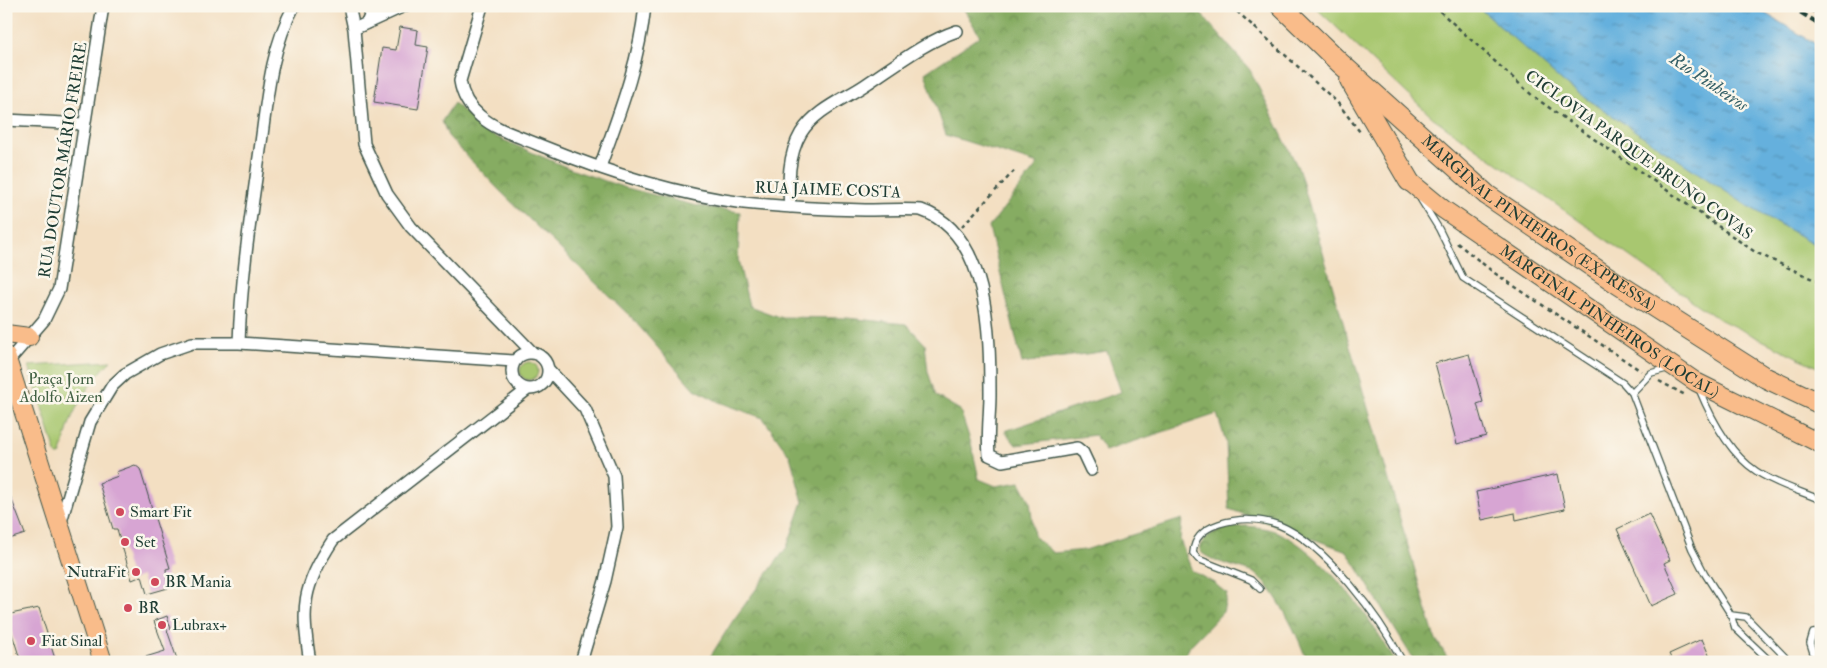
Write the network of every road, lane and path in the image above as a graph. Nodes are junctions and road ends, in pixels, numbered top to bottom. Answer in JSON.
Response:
{"nodes":[{"id":1,"x":103,"y":6,"type":"edge"},
{"id":2,"x":294,"y":6,"type":"edge"},
{"id":3,"x":349,"y":6,"type":"edge"},
{"id":4,"x":374,"y":6,"type":"edge"},
{"id":5,"x":404,"y":6,"type":"edge"},
{"id":6,"x":482,"y":6,"type":"edge"},
{"id":7,"x":645,"y":6,"type":"edge"},
{"id":8,"x":1281,"y":6,"type":"edge"},
{"id":9,"x":1434,"y":6,"type":"edge"},
{"id":10,"x":1804,"y":6,"type":"edge"},
{"id":11,"x":1821,"y":17,"type":"edge"},
{"id":12,"x":366,"y":23,"type":"junction"},
{"id":13,"x":354,"y":29,"type":"junction"},
{"id":14,"x":957,"y":31,"type":"dead end"},
{"id":15,"x":1340,"y":63,"type":"junction"},
{"id":16,"x":6,"y":120,"type":"edge"},
{"id":17,"x":84,"y":124,"type":"junction"},
{"id":18,"x":600,"y":167,"type":"junction"},
{"id":19,"x":1017,"y":168,"type":"dead end"},
{"id":20,"x":1409,"y":181,"type":"junction"},
{"id":21,"x":790,"y":207,"type":"junction"},
{"id":22,"x":956,"y":232,"type":"junction"},
{"id":23,"x":1821,"y":283,"type":"edge"},
{"id":24,"x":6,"y":334,"type":"edge"},
{"id":25,"x":29,"y":337,"type":"junction"},
{"id":26,"x":239,"y":343,"type":"junction"},
{"id":27,"x":520,"y":360,"type":"junction"},
{"id":28,"x":7,"y":361,"type":"edge"},
{"id":29,"x":1673,"y":367,"type":"junction"},
{"id":30,"x":548,"y":368,"type":"junction"},
{"id":31,"x":1696,"y":382,"type":"junction"},
{"id":32,"x":543,"y":384,"type":"junction"},
{"id":33,"x":522,"y":387,"type":"junction"},
{"id":34,"x":570,"y":391,"type":"junction"},
{"id":35,"x":1632,"y":393,"type":"junction"},
{"id":36,"x":14,"y":400,"type":"edge"},
{"id":37,"x":1821,"y":404,"type":"edge"},
{"id":38,"x":1821,"y":444,"type":"edge"},
{"id":39,"x":1091,"y":470,"type":"dead end"},
{"id":40,"x":1821,"y":500,"type":"edge"},
{"id":41,"x":60,"y":527,"type":"junction"},
{"id":42,"x":1260,"y":589,"type":"dead end"},
{"id":43,"x":1731,"y":615,"type":"junction"},
{"id":44,"x":1821,"y":632,"type":"edge"},
{"id":45,"x":103,"y":662,"type":"edge"},
{"id":46,"x":310,"y":662,"type":"edge"},
{"id":47,"x":581,"y":662,"type":"edge"},
{"id":48,"x":1403,"y":662,"type":"edge"},
{"id":49,"x":1771,"y":662,"type":"edge"},
{"id":50,"x":1782,"y":662,"type":"edge"},
{"id":51,"x":1816,"y":662,"type":"edge"}],
"edges":[{"from":1,"to":17,"type":"street","name":"RUA DOUTOR MÁRIO FREIRE"},
{"from":2,"to":26,"type":"street"},
{"from":3,"to":13,"type":"street"},
{"from":4,"to":12,"type":"street"},
{"from":5,"to":12,"type":"street"},
{"from":6,"to":18,"type":"street","name":"RUA JAIME COSTA"},
{"from":7,"to":18,"type":"street"},
{"from":8,"to":15,"type":"highway","name":"MARGINAL PINHEIROS (EXPRESSA)"},
{"from":9,"to":23,"type":"path","name":"CICLOVIA PARQUE BRUNO COVAS"},
{"from":10,"to":11,"type":"path"},
{"from":12,"to":13,"type":"street"},
{"from":13,"to":27,"type":"street"},
{"from":14,"to":21,"type":"street"},
{"from":15,"to":20,"type":"highway"},
{"from":15,"to":37,"type":"highway","name":"MARGINAL PINHEIROS (EXPRESSA)"},
{"from":16,"to":17,"type":"street"},
{"from":17,"to":25,"type":"street","name":"RUA DOUTOR MÁRIO FREIRE"},
{"from":18,"to":21,"type":"street","name":"RUA JAIME COSTA"},
{"from":19,"to":22,"type":"path"},
{"from":20,"to":29,"type":"main road","name":"MARGINAL PINHEIROS (LOCAL)"},
{"from":20,"to":35,"type":"lane"},
{"from":21,"to":22,"type":"street","name":"RUA JAIME COSTA"},
{"from":22,"to":39,"type":"street","name":"RUA JAIME COSTA"},
{"from":24,"to":25,"type":"main road"},
{"from":25,"to":28,"type":"street","name":"RUA DOUTOR MÁRIO FREIRE"},
{"from":26,"to":27,"type":"street"},
{"from":26,"to":41,"type":"street"},
{"from":27,"to":30,"type":"street"},
{"from":27,"to":33,"type":"street"},
{"from":28,"to":36,"type":"main road"},
{"from":29,"to":31,"type":"main road","name":"MARGINAL PINHEIROS (LOCAL)"},
{"from":29,"to":35,"type":"lane"},
{"from":30,"to":32,"type":"street"},
{"from":30,"to":34,"type":"street"},
{"from":31,"to":38,"type":"main road","name":"MARGINAL PINHEIROS (LOCAL)"},
{"from":31,"to":40,"type":"lane"},
{"from":32,"to":33,"type":"street"},
{"from":32,"to":34,"type":"street"},
{"from":33,"to":46,"type":"street"},
{"from":34,"to":47,"type":"street"},
{"from":35,"to":43,"type":"lane"},
{"from":36,"to":41,"type":"main road"},
{"from":41,"to":45,"type":"main road"},
{"from":42,"to":48,"type":"lane"},
{"from":43,"to":49,"type":"lane"},
{"from":43,"to":50,"type":"lane"},
{"from":44,"to":51,"type":"lane"}]}
